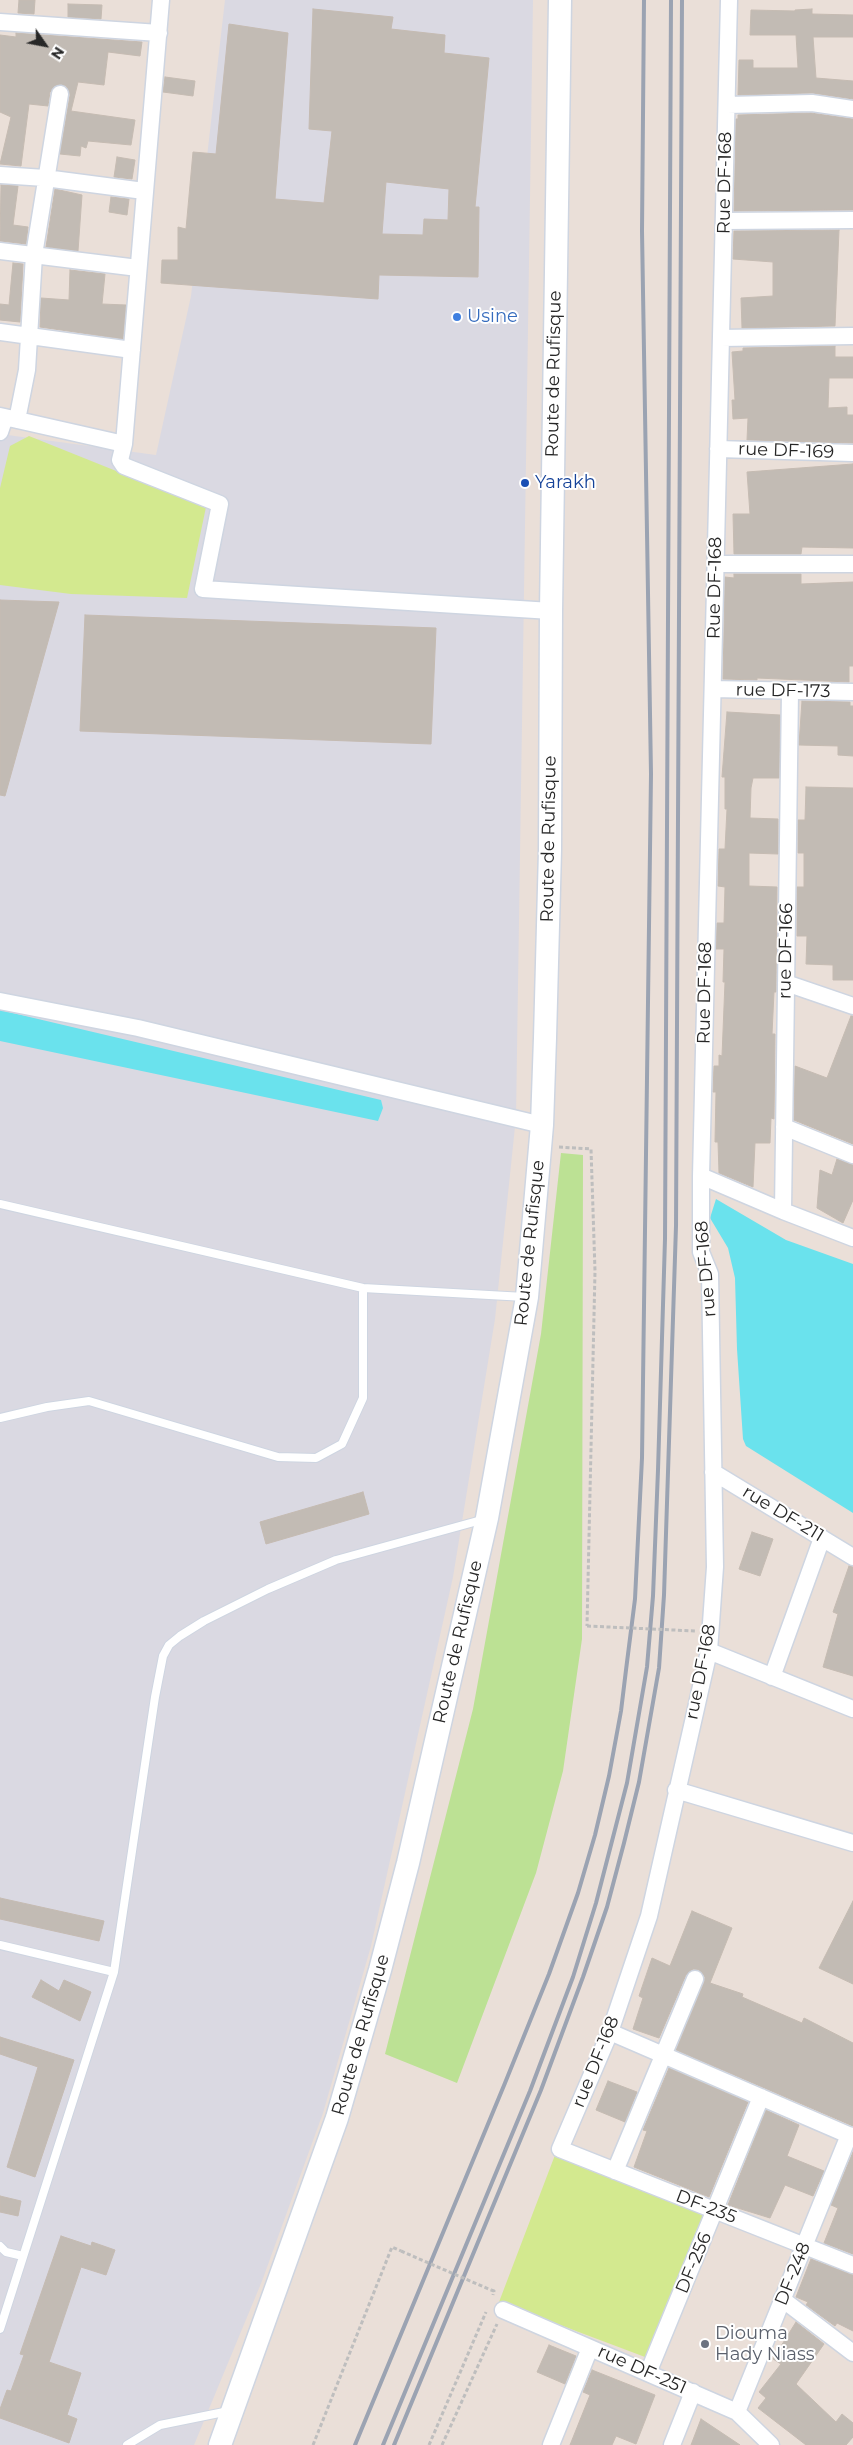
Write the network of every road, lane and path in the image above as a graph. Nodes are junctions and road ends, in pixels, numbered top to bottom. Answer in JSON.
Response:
{"nodes":[{"id":1,"x":161,"y":0,"type":"edge"},
{"id":2,"x":560,"y":0,"type":"edge"},
{"id":3,"x":729,"y":0,"type":"edge"},
{"id":4,"x":0,"y":22,"type":"edge"},
{"id":5,"x":159,"y":33,"type":"junction"},
{"id":6,"x":60,"y":94,"type":"dead end"},
{"id":7,"x":727,"y":105,"type":"junction"},
{"id":8,"x":853,"y":109,"type":"edge"},
{"id":9,"x":0,"y":175,"type":"edge"},
{"id":10,"x":45,"y":178,"type":"junction"},
{"id":11,"x":144,"y":192,"type":"junction"},
{"id":12,"x":853,"y":220,"type":"edge"},
{"id":13,"x":724,"y":221,"type":"junction"},
{"id":14,"x":0,"y":251,"type":"edge"},
{"id":15,"x":34,"y":255,"type":"junction"},
{"id":16,"x":138,"y":268,"type":"junction"},
{"id":17,"x":0,"y":332,"type":"edge"},
{"id":18,"x":28,"y":336,"type":"junction"},
{"id":19,"x":853,"y":336,"type":"edge"},
{"id":20,"x":721,"y":338,"type":"junction"},
{"id":21,"x":132,"y":350,"type":"junction"},
{"id":22,"x":5,"y":421,"type":"edge"},
{"id":23,"x":124,"y":444,"type":"junction"},
{"id":24,"x":718,"y":449,"type":"junction"},
{"id":25,"x":853,"y":453,"type":"edge"},
{"id":26,"x":716,"y":564,"type":"junction"},
{"id":27,"x":853,"y":564,"type":"edge"},
{"id":28,"x":551,"y":611,"type":"junction"},
{"id":29,"x":713,"y":689,"type":"junction"},
{"id":30,"x":790,"y":691,"type":"junction"},
{"id":31,"x":853,"y":692,"type":"edge"},
{"id":32,"x":786,"y":983,"type":"junction"},
{"id":33,"x":0,"y":1001,"type":"edge"},
{"id":34,"x":853,"y":1006,"type":"edge"},
{"id":35,"x":784,"y":1127,"type":"junction"},
{"id":36,"x":541,"y":1136,"type":"junction"},
{"id":37,"x":853,"y":1155,"type":"edge"},
{"id":38,"x":701,"y":1176,"type":"junction"},
{"id":39,"x":0,"y":1204,"type":"edge"},
{"id":40,"x":783,"y":1211,"type":"junction"},
{"id":41,"x":853,"y":1238,"type":"edge"},
{"id":42,"x":363,"y":1288,"type":"junction"},
{"id":43,"x":527,"y":1297,"type":"junction"},
{"id":44,"x":0,"y":1418,"type":"edge"},
{"id":45,"x":713,"y":1472,"type":"junction"},
{"id":46,"x":486,"y":1518,"type":"junction"},
{"id":47,"x":822,"y":1538,"type":"junction"},
{"id":48,"x":853,"y":1557,"type":"edge"},
{"id":49,"x":695,"y":1631,"type":"dead end"},
{"id":50,"x":709,"y":1651,"type":"junction"},
{"id":51,"x":772,"y":1677,"type":"junction"},
{"id":52,"x":853,"y":1709,"type":"edge"},
{"id":53,"x":676,"y":1790,"type":"junction"},
{"id":54,"x":852,"y":1841,"type":"edge"},
{"id":55,"x":0,"y":1945,"type":"edge"},
{"id":56,"x":114,"y":1972,"type":"junction"},
{"id":57,"x":695,"y":1979,"type":"dead end"},
{"id":58,"x":610,"y":2032,"type":"junction"},
{"id":59,"x":664,"y":2055,"type":"junction"},
{"id":60,"x":761,"y":2097,"type":"junction"},
{"id":61,"x":851,"y":2136,"type":"edge"},
{"id":62,"x":560,"y":2149,"type":"joint"},
{"id":63,"x":615,"y":2171,"type":"junction"},
{"id":64,"x":716,"y":2210,"type":"junction"},
{"id":65,"x":804,"y":2245,"type":"junction"},
{"id":66,"x":0,"y":2246,"type":"edge"},
{"id":67,"x":23,"y":2256,"type":"junction"},
{"id":68,"x":853,"y":2264,"type":"edge"},
{"id":69,"x":782,"y":2299,"type":"junction"},
{"id":70,"x":497,"y":2305,"type":"junction"},
{"id":71,"x":487,"y":2309,"type":"dead end"},
{"id":72,"x":0,"y":2329,"type":"edge"},
{"id":73,"x":590,"y":2348,"type":"junction"},
{"id":74,"x":853,"y":2353,"type":"edge"},
{"id":75,"x":648,"y":2373,"type":"junction"},
{"id":76,"x":693,"y":2392,"type":"junction"},
{"id":77,"x":231,"y":2411,"type":"junction"},
{"id":78,"x":737,"y":2412,"type":"junction"},
{"id":79,"x":126,"y":2445,"type":"edge"},
{"id":80,"x":220,"y":2445,"type":"edge"},
{"id":81,"x":313,"y":2445,"type":"edge"},
{"id":82,"x":429,"y":2445,"type":"edge"},
{"id":83,"x":442,"y":2445,"type":"edge"},
{"id":84,"x":551,"y":2445,"type":"edge"},
{"id":85,"x":672,"y":2445,"type":"edge"},
{"id":86,"x":771,"y":2445,"type":"edge"}],
"edges":[{"from":1,"to":5,"type":"street"},
{"from":2,"to":28,"type":"main road","name":"Route de Rufisque"},
{"from":3,"to":7,"type":"street","name":"Rue DF-168"},
{"from":4,"to":5,"type":"street"},
{"from":5,"to":11,"type":"street"},
{"from":6,"to":10,"type":"street"},
{"from":7,"to":8,"type":"street"},
{"from":7,"to":13,"type":"street","name":"Rue DF-168"},
{"from":9,"to":10,"type":"street"},
{"from":10,"to":11,"type":"street"},
{"from":10,"to":15,"type":"street"},
{"from":11,"to":16,"type":"street"},
{"from":12,"to":13,"type":"street"},
{"from":13,"to":20,"type":"street","name":"Rue DF-168"},
{"from":14,"to":15,"type":"street"},
{"from":15,"to":16,"type":"street"},
{"from":15,"to":18,"type":"street"},
{"from":16,"to":21,"type":"street"},
{"from":17,"to":18,"type":"street"},
{"from":18,"to":21,"type":"street"},
{"from":18,"to":22,"type":"street"},
{"from":19,"to":20,"type":"street"},
{"from":20,"to":24,"type":"street","name":"Rue DF-168"},
{"from":21,"to":23,"type":"street"},
{"from":22,"to":23,"type":"street"},
{"from":23,"to":28,"type":"street"},
{"from":24,"to":25,"type":"street","name":"rue DF-169"},
{"from":24,"to":26,"type":"street","name":"Rue DF-168"},
{"from":26,"to":27,"type":"street"},
{"from":26,"to":29,"type":"street","name":"Rue DF-168"},
{"from":28,"to":36,"type":"main road","name":"Route de Rufisque"},
{"from":29,"to":30,"type":"street","name":"rue DF-173"},
{"from":29,"to":38,"type":"street","name":"Rue DF-168"},
{"from":30,"to":31,"type":"street","name":"rue DF-173"},
{"from":30,"to":32,"type":"street","name":"rue DF-166"},
{"from":32,"to":34,"type":"street"},
{"from":32,"to":35,"type":"street","name":"rue DF-166"},
{"from":33,"to":36,"type":"street"},
{"from":35,"to":37,"type":"street"},
{"from":35,"to":40,"type":"street","name":"rue DF-166"},
{"from":36,"to":43,"type":"main road","name":"Route de Rufisque"},
{"from":36,"to":49,"type":"path","bridge":true},
{"from":38,"to":40,"type":"street"},
{"from":38,"to":45,"type":"street","name":"rue DF-168"},
{"from":39,"to":42,"type":"lane"},
{"from":40,"to":41,"type":"street"},
{"from":42,"to":43,"type":"lane"},
{"from":42,"to":44,"type":"lane"},
{"from":43,"to":46,"type":"main road","name":"Route de Rufisque"},
{"from":45,"to":47,"type":"street","name":"rue DF-211"},
{"from":45,"to":50,"type":"street","name":"rue DF-168"},
{"from":46,"to":56,"type":"lane"},
{"from":46,"to":77,"type":"main road","name":"Route de Rufisque"},
{"from":47,"to":48,"type":"street","name":"rue DF-211"},
{"from":47,"to":51,"type":"street"},
{"from":50,"to":51,"type":"street"},
{"from":50,"to":53,"type":"street","name":"rue DF-168"},
{"from":51,"to":52,"type":"street"},
{"from":53,"to":54,"type":"street"},
{"from":53,"to":58,"type":"street","name":"rue DF-168"},
{"from":55,"to":56,"type":"lane"},
{"from":56,"to":67,"type":"lane"},
{"from":57,"to":59,"type":"street"},
{"from":58,"to":59,"type":"street"},
{"from":58,"to":62,"type":"street","name":"rue DF-168"},
{"from":59,"to":60,"type":"street"},
{"from":59,"to":63,"type":"street"},
{"from":60,"to":61,"type":"street"},
{"from":60,"to":64,"type":"street","name":"DF-256"},
{"from":61,"to":65,"type":"street","name":"DF-248","number":"DF-248"},
{"from":62,"to":63,"type":"street","name":"DF-235","number":"DF-235"},
{"from":63,"to":64,"type":"street","name":"DF-235","number":"DF-235"},
{"from":64,"to":65,"type":"street","name":"DF-235","number":"DF-235"},
{"from":64,"to":75,"type":"street","name":"DF-256"},
{"from":65,"to":68,"type":"street","name":"DF-235","number":"DF-235"},
{"from":65,"to":69,"type":"street","name":"DF-248","number":"DF-248"},
{"from":66,"to":67,"type":"lane"},
{"from":67,"to":72,"type":"lane"},
{"from":69,"to":74,"type":"street"},
{"from":69,"to":78,"type":"street","name":"DF-248","number":"DF-248"},
{"from":70,"to":73,"type":"street","name":"rue DF-251"},
{"from":70,"to":81,"type":"path","bridge":true},
{"from":70,"to":83,"type":"path"},
{"from":71,"to":82,"type":"path"},
{"from":73,"to":75,"type":"street","name":"rue DF-251"},
{"from":73,"to":84,"type":"street"},
{"from":75,"to":76,"type":"street","name":"rue DF-251"},
{"from":76,"to":78,"type":"street","name":"rue DF-251"},
{"from":76,"to":85,"type":"street"},
{"from":77,"to":79,"type":"lane"},
{"from":77,"to":80,"type":"main road","name":"Route de Rufisque"},
{"from":78,"to":86,"type":"street","name":"rue DF-251"}]}
